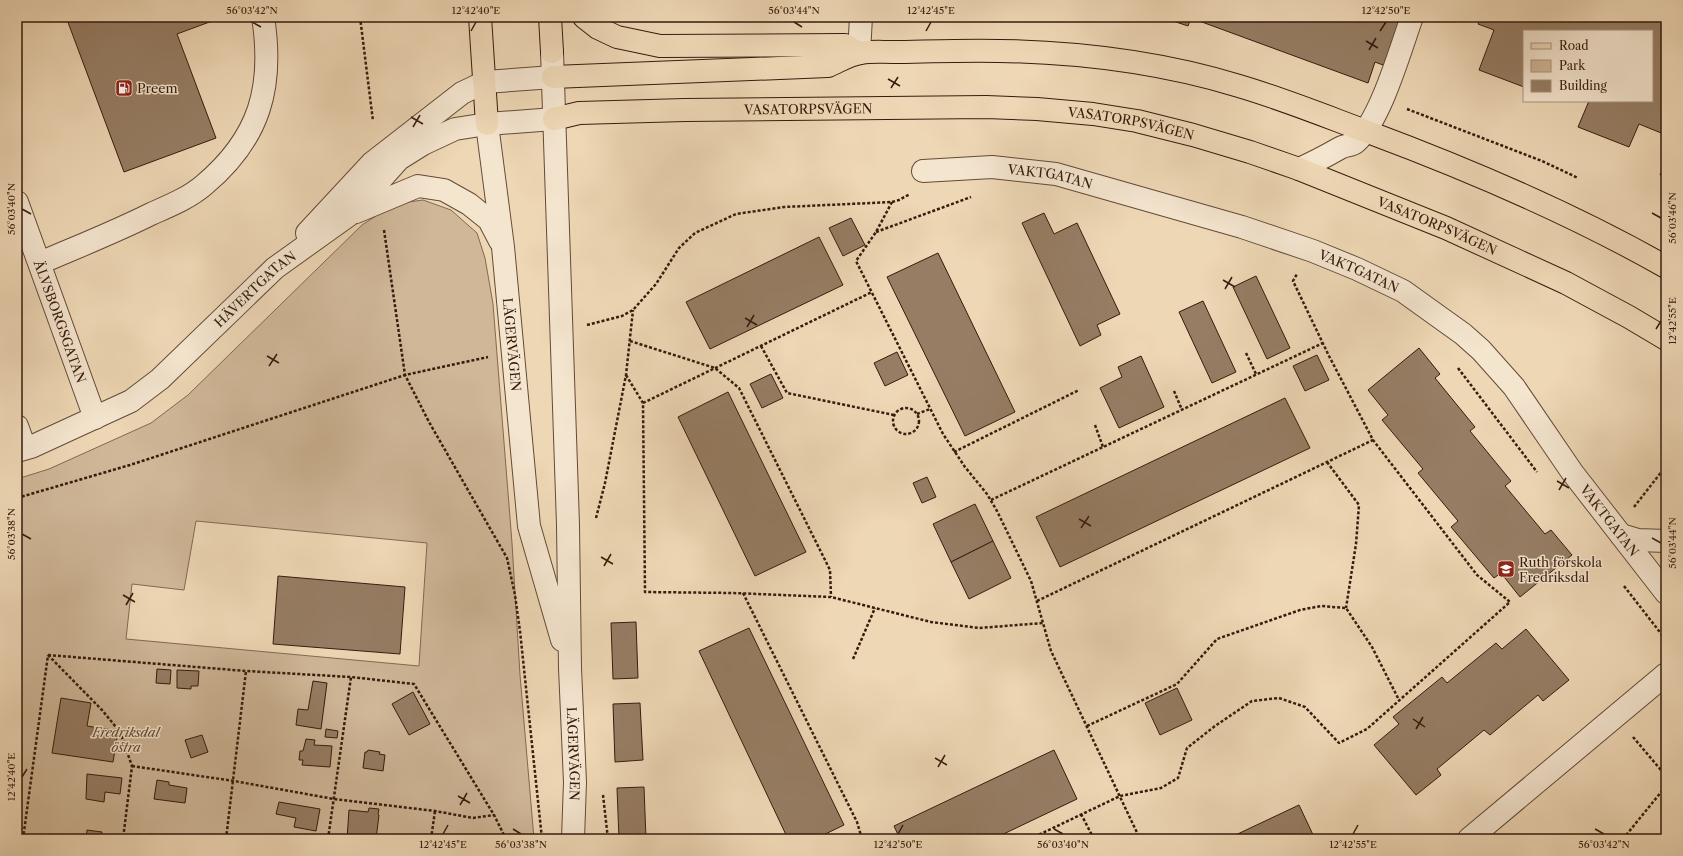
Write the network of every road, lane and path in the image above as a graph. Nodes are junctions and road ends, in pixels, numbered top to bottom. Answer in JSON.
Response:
{"nodes":[{"id":1,"x":263,"y":17,"type":"edge"},
{"id":2,"x":360,"y":17,"type":"edge"},
{"id":3,"x":480,"y":17,"type":"edge"},
{"id":4,"x":550,"y":17,"type":"edge"},
{"id":5,"x":584,"y":17,"type":"edge"},
{"id":6,"x":861,"y":17,"type":"edge"},
{"id":7,"x":1412,"y":17,"type":"edge"},
{"id":8,"x":552,"y":52,"type":"joint"},
{"id":9,"x":859,"y":53,"type":"junction"},
{"id":10,"x":553,"y":77,"type":"junction"},
{"id":11,"x":485,"y":82,"type":"junction"},
{"id":12,"x":1382,"y":100,"type":"junction"},
{"id":13,"x":554,"y":118,"type":"junction"},
{"id":14,"x":373,"y":121,"type":"dead end"},
{"id":15,"x":487,"y":124,"type":"junction"},
{"id":16,"x":1366,"y":132,"type":"junction"},
{"id":17,"x":1299,"y":170,"type":"junction"},
{"id":18,"x":923,"y":171,"type":"joint"},
{"id":19,"x":1578,"y":178,"type":"dead end"},
{"id":20,"x":978,"y":194,"type":"dead end"},
{"id":21,"x":17,"y":202,"type":"edge"},
{"id":22,"x":892,"y":202,"type":"junction"},
{"id":23,"x":349,"y":215,"type":"junction"},
{"id":24,"x":383,"y":223,"type":"dead end"},
{"id":25,"x":876,"y":232,"type":"junction"},
{"id":26,"x":503,"y":246,"type":"junction"},
{"id":27,"x":1313,"y":251,"type":"junction"},
{"id":28,"x":40,"y":263,"type":"junction"},
{"id":29,"x":1666,"y":267,"type":"edge"},
{"id":30,"x":275,"y":268,"type":"junction"},
{"id":31,"x":872,"y":292,"type":"junction"},
{"id":32,"x":633,"y":310,"type":"junction"},
{"id":33,"x":585,"y":325,"type":"dead end"},
{"id":34,"x":1666,"y":339,"type":"edge"},
{"id":35,"x":630,"y":340,"type":"junction"},
{"id":36,"x":1322,"y":343,"type":"junction"},
{"id":37,"x":761,"y":346,"type":"junction"},
{"id":38,"x":1246,"y":354,"type":"dead end"},
{"id":39,"x":488,"y":357,"type":"dead end"},
{"id":40,"x":1458,"y":367,"type":"dead end"},
{"id":41,"x":715,"y":368,"type":"junction"},
{"id":42,"x":1256,"y":374,"type":"junction"},
{"id":43,"x":405,"y":375,"type":"junction"},
{"id":44,"x":626,"y":375,"type":"junction"},
{"id":45,"x":1079,"y":390,"type":"dead end"},
{"id":46,"x":1174,"y":391,"type":"dead end"},
{"id":47,"x":643,"y":403,"type":"junction"},
{"id":48,"x":930,"y":409,"type":"junction"},
{"id":49,"x":1182,"y":410,"type":"junction"},
{"id":50,"x":917,"y":414,"type":"junction"},
{"id":51,"x":894,"y":415,"type":"junction"},
{"id":52,"x":95,"y":418,"type":"junction"},
{"id":53,"x":1095,"y":425,"type":"dead end"},
{"id":54,"x":17,"y":426,"type":"edge"},
{"id":55,"x":1373,"y":440,"type":"junction"},
{"id":56,"x":1103,"y":447,"type":"junction"},
{"id":57,"x":21,"y":450,"type":"edge"},
{"id":58,"x":954,"y":452,"type":"junction"},
{"id":59,"x":1327,"y":462,"type":"junction"},
{"id":60,"x":1666,"y":466,"type":"edge"},
{"id":61,"x":1538,"y":473,"type":"dead end"},
{"id":62,"x":17,"y":498,"type":"edge"},
{"id":63,"x":991,"y":500,"type":"junction"},
{"id":64,"x":594,"y":525,"type":"dead end"},
{"id":65,"x":1618,"y":532,"type":"junction"},
{"id":66,"x":1666,"y":541,"type":"edge"},
{"id":67,"x":1622,"y":584,"type":"dead end"},
{"id":68,"x":743,"y":593,"type":"junction"},
{"id":69,"x":1666,"y":593,"type":"edge"},
{"id":70,"x":831,"y":597,"type":"junction"},
{"id":71,"x":1037,"y":601,"type":"junction"},
{"id":72,"x":875,"y":608,"type":"junction"},
{"id":73,"x":1346,"y":608,"type":"junction"},
{"id":74,"x":1043,"y":623,"type":"junction"},
{"id":75,"x":1666,"y":640,"type":"edge"},
{"id":76,"x":48,"y":655,"type":"junction"},
{"id":77,"x":853,"y":658,"type":"dead end"},
{"id":78,"x":570,"y":668,"type":"junction"},
{"id":79,"x":246,"y":671,"type":"junction"},
{"id":80,"x":1666,"y":674,"type":"edge"},
{"id":81,"x":351,"y":677,"type":"junction"},
{"id":82,"x":1399,"y":700,"type":"junction"},
{"id":83,"x":1615,"y":717,"type":"junction"},
{"id":84,"x":1087,"y":726,"type":"junction"},
{"id":85,"x":132,"y":766,"type":"junction"},
{"id":86,"x":1666,"y":776,"type":"edge"},
{"id":87,"x":234,"y":781,"type":"junction"},
{"id":88,"x":1666,"y":786,"type":"edge"},
{"id":89,"x":603,"y":794,"type":"dead end"},
{"id":90,"x":1120,"y":796,"type":"junction"},
{"id":91,"x":334,"y":799,"type":"junction"},
{"id":92,"x":435,"y":811,"type":"junction"},
{"id":93,"x":1081,"y":814,"type":"junction"},
{"id":94,"x":494,"y":815,"type":"junction"},
{"id":95,"x":23,"y":839,"type":"edge"},
{"id":96,"x":123,"y":839,"type":"edge"},
{"id":97,"x":226,"y":839,"type":"edge"},
{"id":98,"x":328,"y":839,"type":"edge"},
{"id":99,"x":431,"y":839,"type":"edge"},
{"id":100,"x":506,"y":839,"type":"edge"},
{"id":101,"x":542,"y":839,"type":"edge"},
{"id":102,"x":573,"y":839,"type":"edge"},
{"id":103,"x":608,"y":839,"type":"edge"},
{"id":104,"x":862,"y":839,"type":"edge"},
{"id":105,"x":1030,"y":839,"type":"edge"},
{"id":106,"x":1094,"y":839,"type":"edge"},
{"id":107,"x":1140,"y":839,"type":"edge"},
{"id":108,"x":1469,"y":839,"type":"edge"},
{"id":109,"x":1623,"y":839,"type":"edge"}],
"edges":[{"from":1,"to":28,"type":"street"},
{"from":2,"to":14,"type":"path"},
{"from":3,"to":11,"type":"main road","name":"LÄGERVÄGEN"},
{"from":4,"to":8,"type":"main road"},
{"from":5,"to":9,"type":"main road"},
{"from":6,"to":9,"type":"street"},
{"from":7,"to":12,"type":"street"},
{"from":8,"to":10,"type":"street","name":"LÄGERVÄGEN"},
{"from":9,"to":10,"type":"main road"},
{"from":9,"to":16,"type":"main road"},
{"from":10,"to":11,"type":"street"},
{"from":10,"to":13,"type":"street","name":"LÄGERVÄGEN"},
{"from":11,"to":15,"type":"main road","name":"LÄGERVÄGEN"},
{"from":11,"to":30,"type":"street"},
{"from":12,"to":16,"type":"street"},
{"from":12,"to":19,"type":"path"},
{"from":13,"to":15,"type":"street","name":"HÄVERTGATAN"},
{"from":13,"to":17,"type":"main road","name":"VASATORPSVÄGEN"},
{"from":13,"to":78,"type":"street","name":"LÄGERVÄGEN"},
{"from":15,"to":23,"type":"street","name":"HÄVERTGATAN"},
{"from":15,"to":26,"type":"street","name":"LÄGERVÄGEN"},
{"from":16,"to":17,"type":"street"},
{"from":16,"to":29,"type":"main road"},
{"from":17,"to":34,"type":"main road","name":"VASATORPSVÄGEN"},
{"from":18,"to":22,"type":"path"},
{"from":18,"to":27,"type":"street","name":"VAKTGATAN"},
{"from":20,"to":25,"type":"path"},
{"from":21,"to":28,"type":"street","name":"ÄLVSBORGSGATAN"},
{"from":22,"to":25,"type":"path"},
{"from":22,"to":32,"type":"path"},
{"from":23,"to":26,"type":"street"},
{"from":23,"to":30,"type":"street","name":"HÄVERTGATAN"},
{"from":24,"to":43,"type":"path"},
{"from":25,"to":31,"type":"path"},
{"from":26,"to":78,"type":"street","name":"LÄGERVÄGEN"},
{"from":27,"to":36,"type":"path"},
{"from":27,"to":65,"type":"street","name":"VAKTGATAN"},
{"from":28,"to":52,"type":"street","name":"ÄLVSBORGSGATAN"},
{"from":30,"to":52,"type":"street","name":"HÄVERTGATAN"},
{"from":31,"to":37,"type":"path"},
{"from":31,"to":48,"type":"path"},
{"from":32,"to":33,"type":"path"},
{"from":32,"to":35,"type":"path"},
{"from":35,"to":41,"type":"path"},
{"from":35,"to":44,"type":"path"},
{"from":36,"to":42,"type":"path"},
{"from":36,"to":55,"type":"path"},
{"from":37,"to":41,"type":"path"},
{"from":37,"to":51,"type":"path"},
{"from":38,"to":42,"type":"path"},
{"from":39,"to":43,"type":"path"},
{"from":40,"to":61,"type":"path"},
{"from":41,"to":47,"type":"path"},
{"from":41,"to":70,"type":"path"},
{"from":42,"to":49,"type":"path"},
{"from":43,"to":62,"type":"path"},
{"from":43,"to":101,"type":"path"},
{"from":44,"to":47,"type":"path"},
{"from":44,"to":64,"type":"path"},
{"from":45,"to":58,"type":"path"},
{"from":46,"to":49,"type":"path"},
{"from":47,"to":68,"type":"path"},
{"from":48,"to":50,"type":"path"},
{"from":48,"to":58,"type":"path"},
{"from":49,"to":56,"type":"path"},
{"from":50,"to":51,"type":"path"},
{"from":50,"to":51,"type":"path"},
{"from":52,"to":57,"type":"street","name":"HÄVERTGATAN"},
{"from":53,"to":56,"type":"path"},
{"from":54,"to":57,"type":"street"},
{"from":55,"to":59,"type":"path"},
{"from":55,"to":82,"type":"path"},
{"from":56,"to":63,"type":"path"},
{"from":58,"to":63,"type":"path"},
{"from":59,"to":71,"type":"path"},
{"from":59,"to":73,"type":"path"},
{"from":60,"to":65,"type":"path"},
{"from":63,"to":71,"type":"path"},
{"from":65,"to":66,"type":"street"},
{"from":65,"to":69,"type":"street","name":"VAKTGATAN"},
{"from":67,"to":75,"type":"path"},
{"from":68,"to":70,"type":"path"},
{"from":68,"to":104,"type":"path"},
{"from":70,"to":72,"type":"path"},
{"from":71,"to":74,"type":"path"},
{"from":72,"to":74,"type":"path"},
{"from":72,"to":77,"type":"path"},
{"from":73,"to":82,"type":"path"},
{"from":73,"to":84,"type":"path"},
{"from":74,"to":84,"type":"path"},
{"from":76,"to":79,"type":"path"},
{"from":76,"to":85,"type":"path"},
{"from":76,"to":95,"type":"path"},
{"from":78,"to":102,"type":"street","name":"LÄGERVÄGEN"},
{"from":79,"to":81,"type":"path"},
{"from":79,"to":87,"type":"path"},
{"from":80,"to":83,"type":"street"},
{"from":81,"to":91,"type":"path"},
{"from":81,"to":94,"type":"path"},
{"from":82,"to":90,"type":"path"},
{"from":83,"to":86,"type":"path"},
{"from":83,"to":108,"type":"street"},
{"from":84,"to":90,"type":"path"},
{"from":85,"to":87,"type":"path"},
{"from":85,"to":96,"type":"path"},
{"from":87,"to":91,"type":"path"},
{"from":87,"to":97,"type":"path"},
{"from":88,"to":109,"type":"path"},
{"from":89,"to":103,"type":"path"},
{"from":90,"to":93,"type":"path"},
{"from":90,"to":107,"type":"path"},
{"from":91,"to":92,"type":"path"},
{"from":91,"to":98,"type":"path"},
{"from":92,"to":94,"type":"path"},
{"from":92,"to":99,"type":"path"},
{"from":93,"to":105,"type":"path"},
{"from":93,"to":106,"type":"path"},
{"from":94,"to":100,"type":"path"}]}
